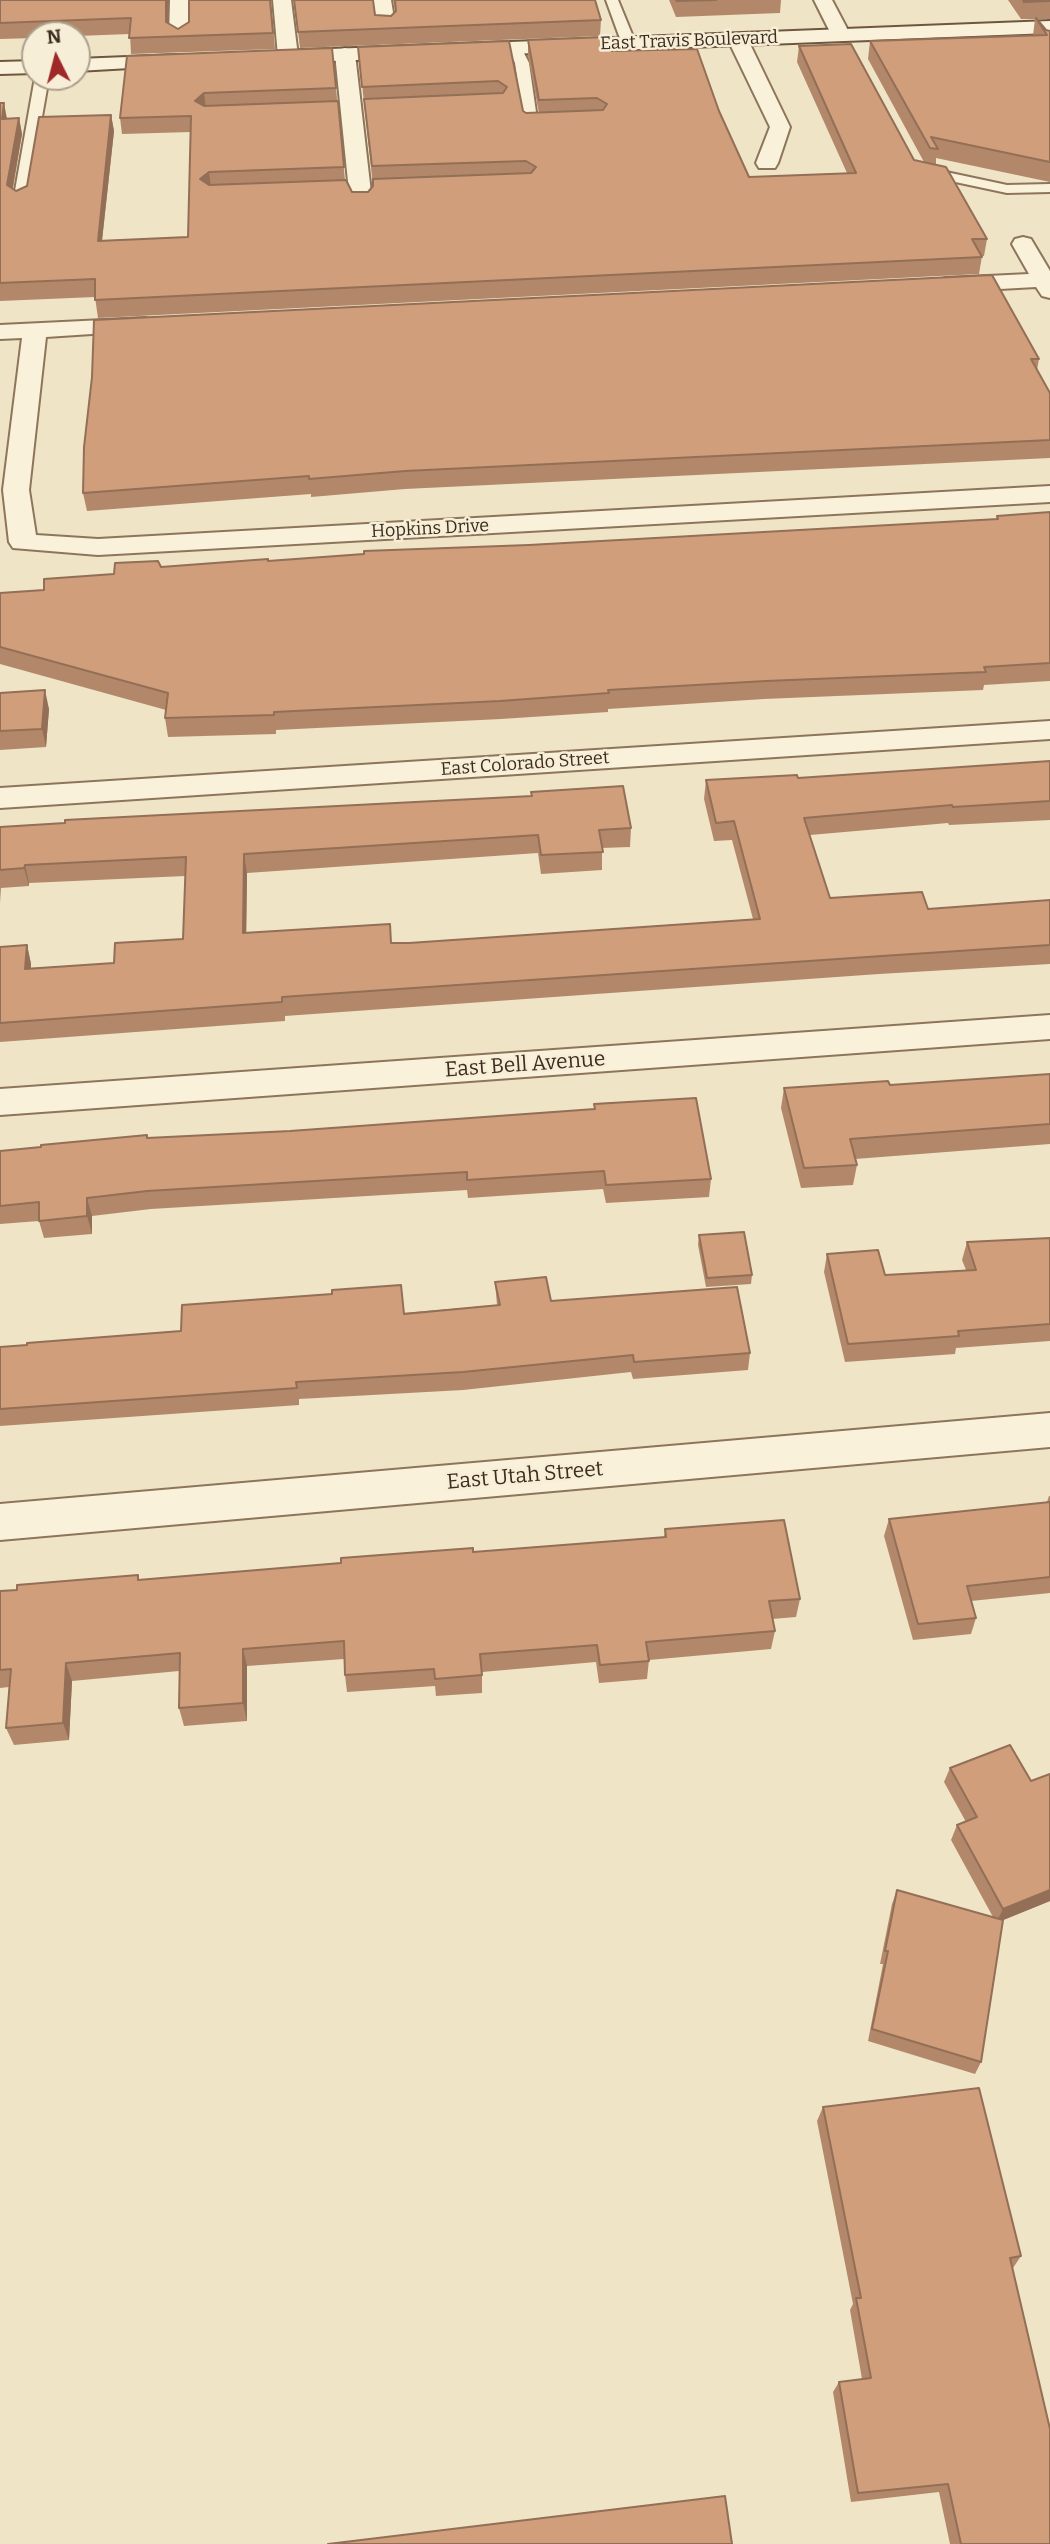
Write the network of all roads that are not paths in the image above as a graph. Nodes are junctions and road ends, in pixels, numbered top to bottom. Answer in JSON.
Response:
{"nodes":[{"id":1,"x":179,"y":0,"type":"edge"},
{"id":2,"x":282,"y":0,"type":"edge"},
{"id":3,"x":382,"y":0,"type":"edge"},
{"id":4,"x":612,"y":0,"type":"edge"},
{"id":5,"x":823,"y":0,"type":"edge"},
{"id":6,"x":385,"y":26,"type":"edge"},
{"id":7,"x":1045,"y":32,"type":"edge"},
{"id":8,"x":178,"y":36,"type":"edge"},
{"id":9,"x":738,"y":40,"type":"junction"},
{"id":10,"x":846,"y":42,"type":"junction"},
{"id":11,"x":629,"y":44,"type":"junction"},
{"id":12,"x":515,"y":48,"type":"junction"},
{"id":13,"x":345,"y":54,"type":"junction"},
{"id":14,"x":288,"y":56,"type":"junction"},
{"id":15,"x":263,"y":57,"type":"edge"},
{"id":16,"x":200,"y":60,"type":"edge"},
{"id":17,"x":91,"y":64,"type":"edge"},
{"id":18,"x":21,"y":67,"type":"edge"},
{"id":19,"x":0,"y":68,"type":"edge"},
{"id":20,"x":40,"y":91,"type":"edge"},
{"id":21,"x":571,"y":122,"type":"edge"},
{"id":22,"x":913,"y":160,"type":"edge"},
{"id":23,"x":767,"y":163,"type":"dead end"},
{"id":24,"x":1050,"y":188,"type":"edge"},
{"id":25,"x":360,"y":193,"type":"edge"},
{"id":26,"x":20,"y":202,"type":"edge"},
{"id":27,"x":1023,"y":244,"type":"dead end"},
{"id":28,"x":924,"y":286,"type":"edge"},
{"id":29,"x":1047,"y":286,"type":"edge"},
{"id":30,"x":174,"y":324,"type":"edge"},
{"id":31,"x":35,"y":331,"type":"junction"},
{"id":32,"x":0,"y":332,"type":"edge"},
{"id":33,"x":1050,"y":494,"type":"edge"},
{"id":34,"x":1050,"y":730,"type":"edge"},
{"id":35,"x":0,"y":798,"type":"edge"},
{"id":36,"x":1050,"y":1027,"type":"edge"},
{"id":37,"x":0,"y":1102,"type":"edge"},
{"id":38,"x":1050,"y":1430,"type":"edge"},
{"id":39,"x":0,"y":1522,"type":"edge"}],
"edges":[{"from":1,"to":8,"type":"street"},
{"from":2,"to":14,"type":"street"},
{"from":3,"to":6,"type":"street"},
{"from":4,"to":11,"type":"lane"},
{"from":5,"to":10,"type":"street"},
{"from":7,"to":10,"type":"street","name":"East Travis Boulevard"},
{"from":9,"to":10,"type":"street","name":"East Travis Boulevard"},
{"from":9,"to":11,"type":"street","name":"East Travis Boulevard"},
{"from":9,"to":23,"type":"street"},
{"from":11,"to":12,"type":"street","name":"East Travis Boulevard"},
{"from":12,"to":13,"type":"street","name":"East Travis Boulevard"},
{"from":12,"to":21,"type":"lane"},
{"from":13,"to":14,"type":"street","name":"East Travis Boulevard"},
{"from":13,"to":25,"type":"street"},
{"from":14,"to":15,"type":"street","name":"East Travis Boulevard"},
{"from":16,"to":17,"type":"street"},
{"from":18,"to":19,"type":"street"},
{"from":20,"to":26,"type":"lane"},
{"from":22,"to":24,"type":"lane"},
{"from":27,"to":29,"type":"street"},
{"from":28,"to":29,"type":"street"},
{"from":30,"to":31,"type":"street"},
{"from":31,"to":32,"type":"street"},
{"from":31,"to":33,"type":"street","name":"Hopkins Drive"},
{"from":34,"to":35,"type":"street","name":"East Colorado Street"},
{"from":36,"to":37,"type":"street","name":"East Bell Avenue"},
{"from":38,"to":39,"type":"street","name":"East Utah Street"}]}
